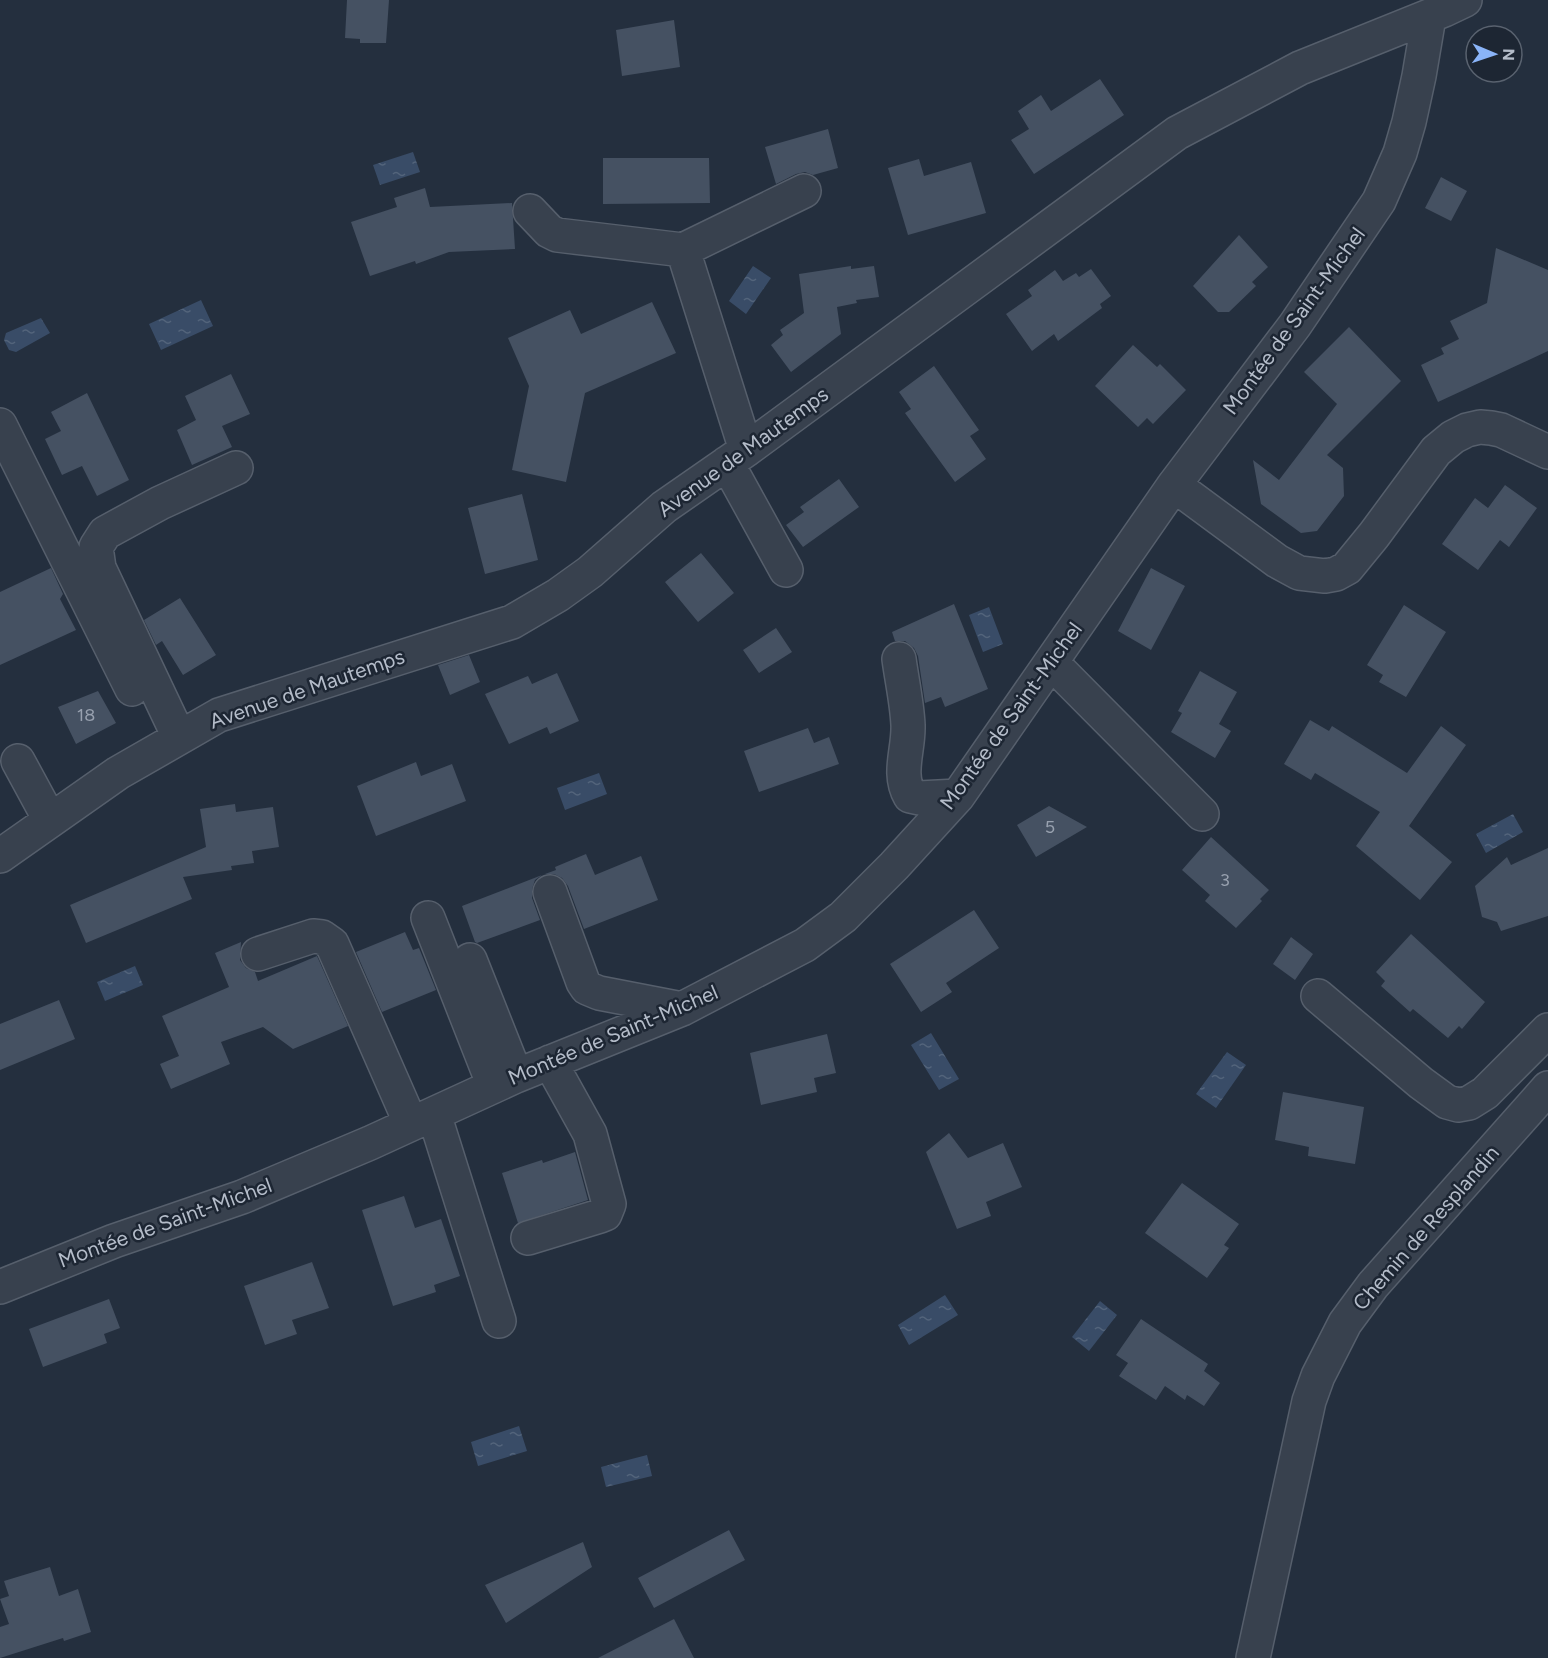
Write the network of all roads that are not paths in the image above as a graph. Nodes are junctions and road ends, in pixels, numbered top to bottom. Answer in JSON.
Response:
{"nodes":[{"id":1,"x":1465,"y":0,"type":"edge"},
{"id":2,"x":1429,"y":16,"type":"junction"},
{"id":3,"x":804,"y":191,"type":"dead end"},
{"id":4,"x":530,"y":211,"type":"dead end"},
{"id":5,"x":683,"y":250,"type":"junction"},
{"id":6,"x":0,"y":425,"type":"edge"},
{"id":7,"x":1548,"y":453,"type":"edge"},
{"id":8,"x":737,"y":457,"type":"junction"},
{"id":9,"x":236,"y":468,"type":"dead end"},
{"id":10,"x":1174,"y":485,"type":"junction"},
{"id":11,"x":786,"y":570,"type":"dead end"},
{"id":12,"x":898,"y":659,"type":"dead end"},
{"id":13,"x":1051,"y":662,"type":"junction"},
{"id":14,"x":170,"y":742,"type":"junction"},
{"id":15,"x":18,"y":761,"type":"dead end"},
{"id":16,"x":958,"y":796,"type":"junction"},
{"id":17,"x":1202,"y":814,"type":"dead end"},
{"id":18,"x":50,"y":820,"type":"junction"},
{"id":19,"x":0,"y":855,"type":"edge"},
{"id":20,"x":550,"y":892,"type":"dead end"},
{"id":21,"x":428,"y":918,"type":"dead end"},
{"id":22,"x":258,"y":954,"type":"dead end"},
{"id":23,"x":470,"y":960,"type":"dead end"},
{"id":24,"x":1318,"y":996,"type":"dead end"},
{"id":25,"x":682,"y":1010,"type":"junction"},
{"id":26,"x":1548,"y":1030,"type":"edge"},
{"id":27,"x":550,"y":1062,"type":"junction"},
{"id":28,"x":505,"y":1081,"type":"junction"},
{"id":29,"x":1548,"y":1088,"type":"edge"},
{"id":30,"x":422,"y":1119,"type":"junction"},
{"id":31,"x":528,"y":1238,"type":"dead end"},
{"id":32,"x":0,"y":1287,"type":"edge"},
{"id":33,"x":499,"y":1321,"type":"dead end"},
{"id":34,"x":1253,"y":1658,"type":"edge"}],
"edges":[{"from":1,"to":2,"type":"street","name":"Avenue de Mautemps"},
{"from":2,"to":8,"type":"street","name":"Avenue de Mautemps"},
{"from":2,"to":10,"type":"street","name":"Montée de Saint-Michel"},
{"from":3,"to":5,"type":"street"},
{"from":4,"to":5,"type":"street"},
{"from":5,"to":8,"type":"street"},
{"from":6,"to":14,"type":"street"},
{"from":7,"to":10,"type":"street"},
{"from":8,"to":11,"type":"street"},
{"from":8,"to":14,"type":"street","name":"Avenue de Mautemps"},
{"from":9,"to":14,"type":"street"},
{"from":10,"to":13,"type":"street","name":"Montée de Saint-Michel"},
{"from":12,"to":16,"type":"street"},
{"from":13,"to":16,"type":"street","name":"Montée de Saint-Michel"},
{"from":13,"to":17,"type":"street"},
{"from":14,"to":18,"type":"street","name":"Avenue de Mautemps"},
{"from":15,"to":18,"type":"street"},
{"from":16,"to":25,"type":"street","name":"Montée de Saint-Michel"},
{"from":18,"to":19,"type":"street","name":"Avenue de Mautemps"},
{"from":20,"to":25,"type":"street"},
{"from":21,"to":28,"type":"street"},
{"from":22,"to":30,"type":"street"},
{"from":23,"to":28,"type":"street"},
{"from":24,"to":26,"type":"street"},
{"from":25,"to":27,"type":"street","name":"Montée de Saint-Michel"},
{"from":27,"to":28,"type":"street","name":"Montée de Saint-Michel"},
{"from":27,"to":31,"type":"street"},
{"from":28,"to":30,"type":"street","name":"Montée de Saint-Michel"},
{"from":29,"to":34,"type":"street","name":"Chemin de Resplandin"},
{"from":30,"to":32,"type":"street","name":"Montée de Saint-Michel"},
{"from":30,"to":33,"type":"street"}]}
